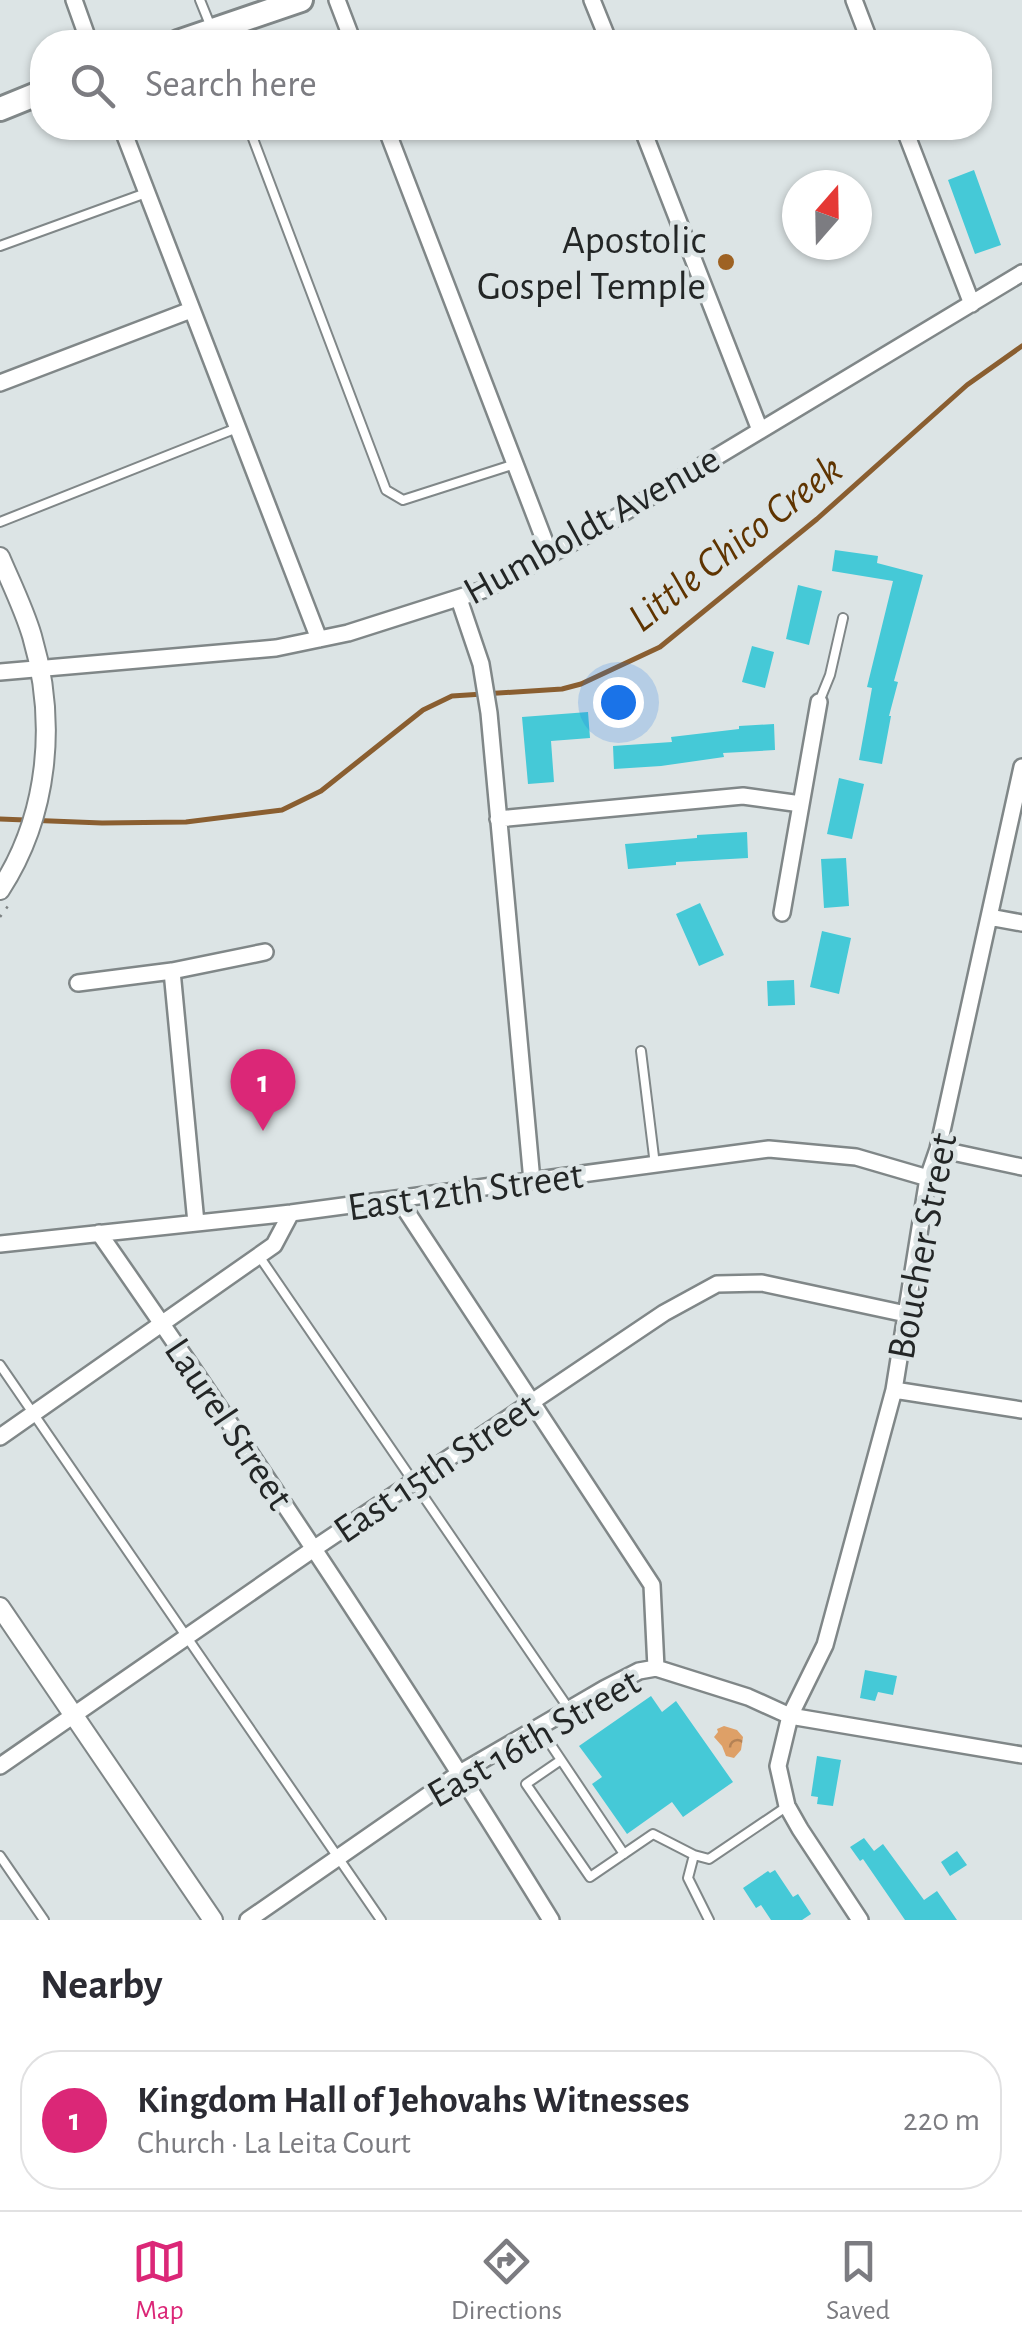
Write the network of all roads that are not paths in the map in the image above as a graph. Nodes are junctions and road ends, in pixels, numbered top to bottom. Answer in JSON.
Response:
{"nodes":[{"id":1,"x":74,"y":0,"type":"edge"},
{"id":2,"x":200,"y":0,"type":"edge"},
{"id":3,"x":300,"y":0,"type":"edge"},
{"id":4,"x":337,"y":0,"type":"edge"},
{"id":5,"x":592,"y":0,"type":"edge"},
{"id":6,"x":854,"y":0,"type":"edge"},
{"id":7,"x":85,"y":30,"type":"edge"},
{"id":8,"x":212,"y":30,"type":"edge"},
{"id":9,"x":231,"y":30,"type":"edge"},
{"id":10,"x":348,"y":30,"type":"edge"},
{"id":11,"x":604,"y":30,"type":"edge"},
{"id":12,"x":865,"y":30,"type":"edge"},
{"id":13,"x":30,"y":97,"type":"edge"},
{"id":14,"x":0,"y":109,"type":"edge"},
{"id":15,"x":126,"y":140,"type":"edge"},
{"id":16,"x":254,"y":140,"type":"edge"},
{"id":17,"x":391,"y":140,"type":"edge"},
{"id":18,"x":647,"y":140,"type":"edge"},
{"id":19,"x":909,"y":140,"type":"edge"},
{"id":20,"x":146,"y":193,"type":"junction"},
{"id":21,"x":0,"y":246,"type":"edge"},
{"id":22,"x":1022,"y":274,"type":"edge"},
{"id":23,"x":972,"y":304,"type":"junction"},
{"id":24,"x":191,"y":310,"type":"junction"},
{"id":25,"x":0,"y":382,"type":"edge"},
{"id":26,"x":237,"y":428,"type":"junction"},
{"id":27,"x":760,"y":430,"type":"junction"},
{"id":28,"x":514,"y":464,"type":"junction"},
{"id":29,"x":0,"y":522,"type":"edge"},
{"id":30,"x":550,"y":555,"type":"junction"},
{"id":31,"x":0,"y":557,"type":"edge"},
{"id":32,"x":459,"y":598,"type":"junction"},
{"id":33,"x":843,"y":618,"type":"dead end"},
{"id":34,"x":320,"y":639,"type":"junction"},
{"id":35,"x":40,"y":668,"type":"junction"},
{"id":36,"x":0,"y":672,"type":"edge"},
{"id":37,"x":819,"y":702,"type":"joint"},
{"id":38,"x":1022,"y":768,"type":"edge"},
{"id":39,"x":801,"y":804,"type":"junction"},
{"id":40,"x":498,"y":819,"type":"junction"},
{"id":41,"x":0,"y":890,"type":"edge"},
{"id":42,"x":782,"y":913,"type":"dead end"},
{"id":43,"x":989,"y":917,"type":"junction"},
{"id":44,"x":1022,"y":923,"type":"edge"},
{"id":45,"x":265,"y":952,"type":"dead end"},
{"id":46,"x":172,"y":971,"type":"junction"},
{"id":47,"x":78,"y":983,"type":"dead end"},
{"id":48,"x":641,"y":1050,"type":"dead end"},
{"id":49,"x":938,"y":1149,"type":"junction"},
{"id":50,"x":655,"y":1164,"type":"junction"},
{"id":51,"x":1022,"y":1167,"type":"edge"},
{"id":52,"x":928,"y":1178,"type":"junction"},
{"id":53,"x":532,"y":1181,"type":"junction"},
{"id":54,"x":399,"y":1200,"type":"junction"},
{"id":55,"x":291,"y":1213,"type":"junction"},
{"id":56,"x":196,"y":1223,"type":"junction"},
{"id":57,"x":99,"y":1233,"type":"junction"},
{"id":58,"x":0,"y":1244,"type":"edge"},
{"id":59,"x":259,"y":1256,"type":"junction"},
{"id":60,"x":906,"y":1314,"type":"junction"},
{"id":61,"x":163,"y":1324,"type":"junction"},
{"id":62,"x":0,"y":1365,"type":"edge"},
{"id":63,"x":894,"y":1390,"type":"junction"},
{"id":64,"x":533,"y":1402,"type":"junction"},
{"id":65,"x":1022,"y":1410,"type":"edge"},
{"id":66,"x":34,"y":1414,"type":"junction"},
{"id":67,"x":0,"y":1437,"type":"edge"},
{"id":68,"x":414,"y":1482,"type":"junction"},
{"id":69,"x":315,"y":1548,"type":"junction"},
{"id":70,"x":0,"y":1607,"type":"edge"},
{"id":71,"x":186,"y":1636,"type":"junction"},
{"id":72,"x":656,"y":1668,"type":"junction"},
{"id":73,"x":569,"y":1709,"type":"junction"},
{"id":74,"x":72,"y":1714,"type":"junction"},
{"id":75,"x":790,"y":1716,"type":"junction"},
{"id":76,"x":539,"y":1727,"type":"junction"},
{"id":77,"x":1022,"y":1755,"type":"edge"},
{"id":78,"x":561,"y":1760,"type":"junction"},
{"id":79,"x":0,"y":1766,"type":"edge"},
{"id":80,"x":460,"y":1772,"type":"junction"},
{"id":81,"x":787,"y":1806,"type":"junction"},
{"id":82,"x":624,"y":1854,"type":"junction"},
{"id":83,"x":694,"y":1855,"type":"junction"},
{"id":84,"x":0,"y":1856,"type":"edge"},
{"id":85,"x":338,"y":1858,"type":"junction"},
{"id":86,"x":44,"y":1920,"type":"edge"},
{"id":87,"x":212,"y":1920,"type":"edge"},
{"id":88,"x":248,"y":1920,"type":"edge"},
{"id":89,"x":380,"y":1920,"type":"edge"},
{"id":90,"x":550,"y":1920,"type":"edge"},
{"id":91,"x":708,"y":1920,"type":"edge"},
{"id":92,"x":860,"y":1920,"type":"edge"}],
"edges":[{"from":1,"to":7,"type":"street"},
{"from":2,"to":8,"type":"lane"},
{"from":3,"to":9,"type":"main road"},
{"from":4,"to":10,"type":"street"},
{"from":5,"to":11,"type":"street"},
{"from":6,"to":12,"type":"street"},
{"from":13,"to":14,"type":"main road"},
{"from":15,"to":20,"type":"street"},
{"from":16,"to":28,"type":"lane"},
{"from":17,"to":28,"type":"street"},
{"from":18,"to":27,"type":"street"},
{"from":19,"to":23,"type":"street"},
{"from":20,"to":21,"type":"lane"},
{"from":20,"to":24,"type":"street"},
{"from":22,"to":23,"type":"street","name":"Humboldt Avenue"},
{"from":23,"to":27,"type":"street","name":"Humboldt Avenue"},
{"from":24,"to":25,"type":"street"},
{"from":24,"to":26,"type":"street"},
{"from":26,"to":29,"type":"lane"},
{"from":26,"to":34,"type":"street"},
{"from":27,"to":30,"type":"street","name":"Humboldt Avenue"},
{"from":28,"to":30,"type":"street"},
{"from":30,"to":32,"type":"street","name":"Humboldt Avenue"},
{"from":31,"to":35,"type":"street"},
{"from":32,"to":34,"type":"street","name":"Humboldt Avenue"},
{"from":32,"to":40,"type":"street"},
{"from":33,"to":37,"type":"lane"},
{"from":34,"to":35,"type":"street","name":"Humboldt Avenue"},
{"from":35,"to":36,"type":"street","name":"Humboldt Avenue"},
{"from":35,"to":41,"type":"street"},
{"from":37,"to":39,"type":"street"},
{"from":38,"to":43,"type":"street","name":"Boucher Street"},
{"from":39,"to":40,"type":"street"},
{"from":39,"to":42,"type":"street"},
{"from":40,"to":53,"type":"street"},
{"from":43,"to":44,"type":"street"},
{"from":43,"to":49,"type":"street","name":"Boucher Street"},
{"from":45,"to":46,"type":"street"},
{"from":46,"to":47,"type":"street"},
{"from":46,"to":56,"type":"street"},
{"from":48,"to":50,"type":"lane"},
{"from":49,"to":51,"type":"street"},
{"from":49,"to":52,"type":"street","name":"Boucher Street"},
{"from":50,"to":52,"type":"street","name":"East 12th Street"},
{"from":50,"to":53,"type":"street","name":"East 12th Street"},
{"from":52,"to":60,"type":"street","name":"Boucher Street"},
{"from":53,"to":54,"type":"street","name":"East 12th Street"},
{"from":54,"to":55,"type":"street","name":"East 12th Street"},
{"from":54,"to":64,"type":"street"},
{"from":55,"to":56,"type":"street","name":"East 12th Street"},
{"from":55,"to":59,"type":"street"},
{"from":56,"to":57,"type":"street","name":"East 12th Street"},
{"from":57,"to":58,"type":"street","name":"East 12th Street"},
{"from":57,"to":61,"type":"street","name":"Laurel Street"},
{"from":59,"to":61,"type":"street"},
{"from":59,"to":68,"type":"lane"},
{"from":60,"to":63,"type":"street","name":"Boucher Street"},
{"from":60,"to":64,"type":"street","name":"East 15th Street"},
{"from":61,"to":66,"type":"street"},
{"from":61,"to":69,"type":"street","name":"Laurel Street"},
{"from":62,"to":66,"type":"lane"},
{"from":63,"to":65,"type":"street"},
{"from":63,"to":75,"type":"street","name":"Boucher Street"},
{"from":64,"to":68,"type":"street","name":"East 15th Street"},
{"from":64,"to":72,"type":"street"},
{"from":66,"to":67,"type":"street"},
{"from":66,"to":71,"type":"lane"},
{"from":68,"to":69,"type":"street","name":"East 15th Street"},
{"from":68,"to":73,"type":"lane"},
{"from":69,"to":71,"type":"street","name":"East 15th Street"},
{"from":69,"to":80,"type":"street","name":"Laurel Street"},
{"from":70,"to":74,"type":"street"},
{"from":71,"to":74,"type":"street","name":"East 15th Street"},
{"from":71,"to":85,"type":"lane"},
{"from":72,"to":73,"type":"street","name":"East 16th Street"},
{"from":72,"to":75,"type":"street","name":"East 16th Street"},
{"from":73,"to":76,"type":"street","name":"East 16th Street"},
{"from":74,"to":79,"type":"street","name":"East 15th Street"},
{"from":74,"to":87,"type":"street"},
{"from":75,"to":77,"type":"street","name":"East 16th Street"},
{"from":75,"to":81,"type":"street","name":"Boucher Street"},
{"from":76,"to":78,"type":"lane"},
{"from":76,"to":80,"type":"street","name":"East 16th Street"},
{"from":78,"to":82,"type":"lane"},
{"from":78,"to":82,"type":"lane"},
{"from":80,"to":85,"type":"street","name":"East 16th Street"},
{"from":80,"to":90,"type":"street","name":"Laurel Street"},
{"from":81,"to":83,"type":"lane"},
{"from":81,"to":92,"type":"street"},
{"from":82,"to":83,"type":"lane"},
{"from":83,"to":91,"type":"lane"},
{"from":84,"to":86,"type":"lane"},
{"from":85,"to":88,"type":"street","name":"East 16th Street"},
{"from":85,"to":89,"type":"lane"}]}
